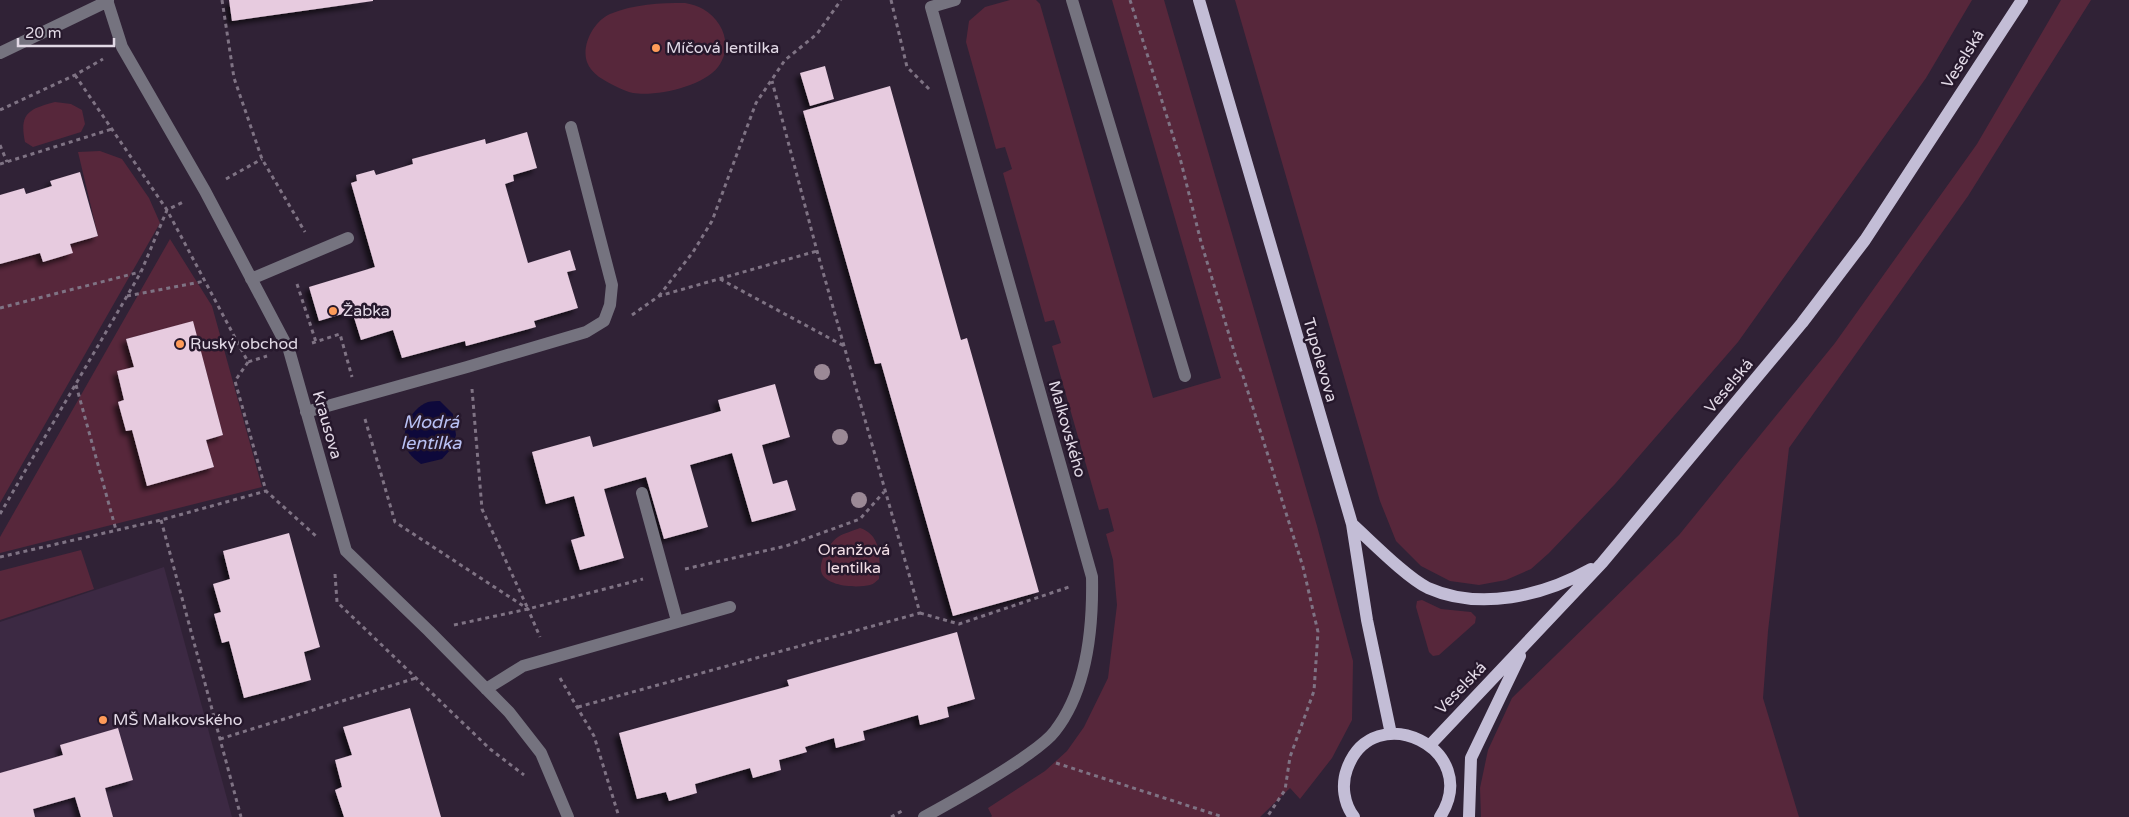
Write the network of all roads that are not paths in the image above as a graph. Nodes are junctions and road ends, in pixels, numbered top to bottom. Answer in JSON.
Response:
{"nodes":[{"id":1,"x":955,"y":0,"type":"edge"},
{"id":2,"x":1072,"y":0,"type":"edge"},
{"id":3,"x":1199,"y":0,"type":"edge"},
{"id":4,"x":2016,"y":0,"type":"edge"},
{"id":5,"x":2022,"y":0,"type":"edge"},
{"id":6,"x":108,"y":1,"type":"edge"},
{"id":7,"x":931,"y":3,"type":"edge"},
{"id":8,"x":2011,"y":14,"type":"junction"},
{"id":9,"x":0,"y":53,"type":"edge"},
{"id":10,"x":571,"y":127,"type":"dead end"},
{"id":11,"x":348,"y":238,"type":"dead end"},
{"id":12,"x":251,"y":279,"type":"junction"},
{"id":13,"x":1185,"y":376,"type":"dead end"},
{"id":14,"x":306,"y":412,"type":"junction"},
{"id":15,"x":642,"y":493,"type":"dead end"},
{"id":16,"x":1352,"y":524,"type":"junction"},
{"id":17,"x":1602,"y":563,"type":"junction"},
{"id":18,"x":730,"y":607,"type":"dead end"},
{"id":19,"x":677,"y":622,"type":"junction"},
{"id":20,"x":1525,"y":645,"type":"junction"},
{"id":21,"x":486,"y":689,"type":"junction"},
{"id":22,"x":1391,"y":734,"type":"junction"},
{"id":23,"x":1430,"y":745,"type":"junction"},
{"id":24,"x":1351,"y":816,"type":"edge"},
{"id":25,"x":568,"y":817,"type":"edge"},
{"id":26,"x":924,"y":817,"type":"edge"},
{"id":27,"x":1440,"y":817,"type":"edge"},
{"id":28,"x":1469,"y":817,"type":"edge"}],
"edges":[{"from":1,"to":7,"type":"street","name":"Malkovského"},
{"from":2,"to":13,"type":"street"},
{"from":3,"to":16,"type":"main road","name":"Tupolevova"},
{"from":4,"to":8,"type":"main road","name":"Veselská"},
{"from":5,"to":8,"type":"main road","name":"Veselská"},
{"from":6,"to":9,"type":"street"},
{"from":6,"to":12,"type":"street","name":"Krausova"},
{"from":7,"to":26,"type":"street","name":"Malkovského"},
{"from":8,"to":17,"type":"main road","name":"Veselská"},
{"from":10,"to":14,"type":"street"},
{"from":11,"to":12,"type":"street"},
{"from":12,"to":14,"type":"street","name":"Krausova"},
{"from":14,"to":21,"type":"street","name":"Krausova"},
{"from":15,"to":19,"type":"street"},
{"from":16,"to":17,"type":"main road"},
{"from":16,"to":22,"type":"main road","name":"Tupolevova"},
{"from":17,"to":20,"type":"main road","name":"Veselská"},
{"from":18,"to":19,"type":"street"},
{"from":19,"to":21,"type":"street"},
{"from":20,"to":23,"type":"main road","name":"Veselská"},
{"from":20,"to":28,"type":"main road"},
{"from":21,"to":25,"type":"street","name":"Krausova"},
{"from":22,"to":23,"type":"main road"},
{"from":22,"to":24,"type":"main road"},
{"from":23,"to":27,"type":"main road"}]}
